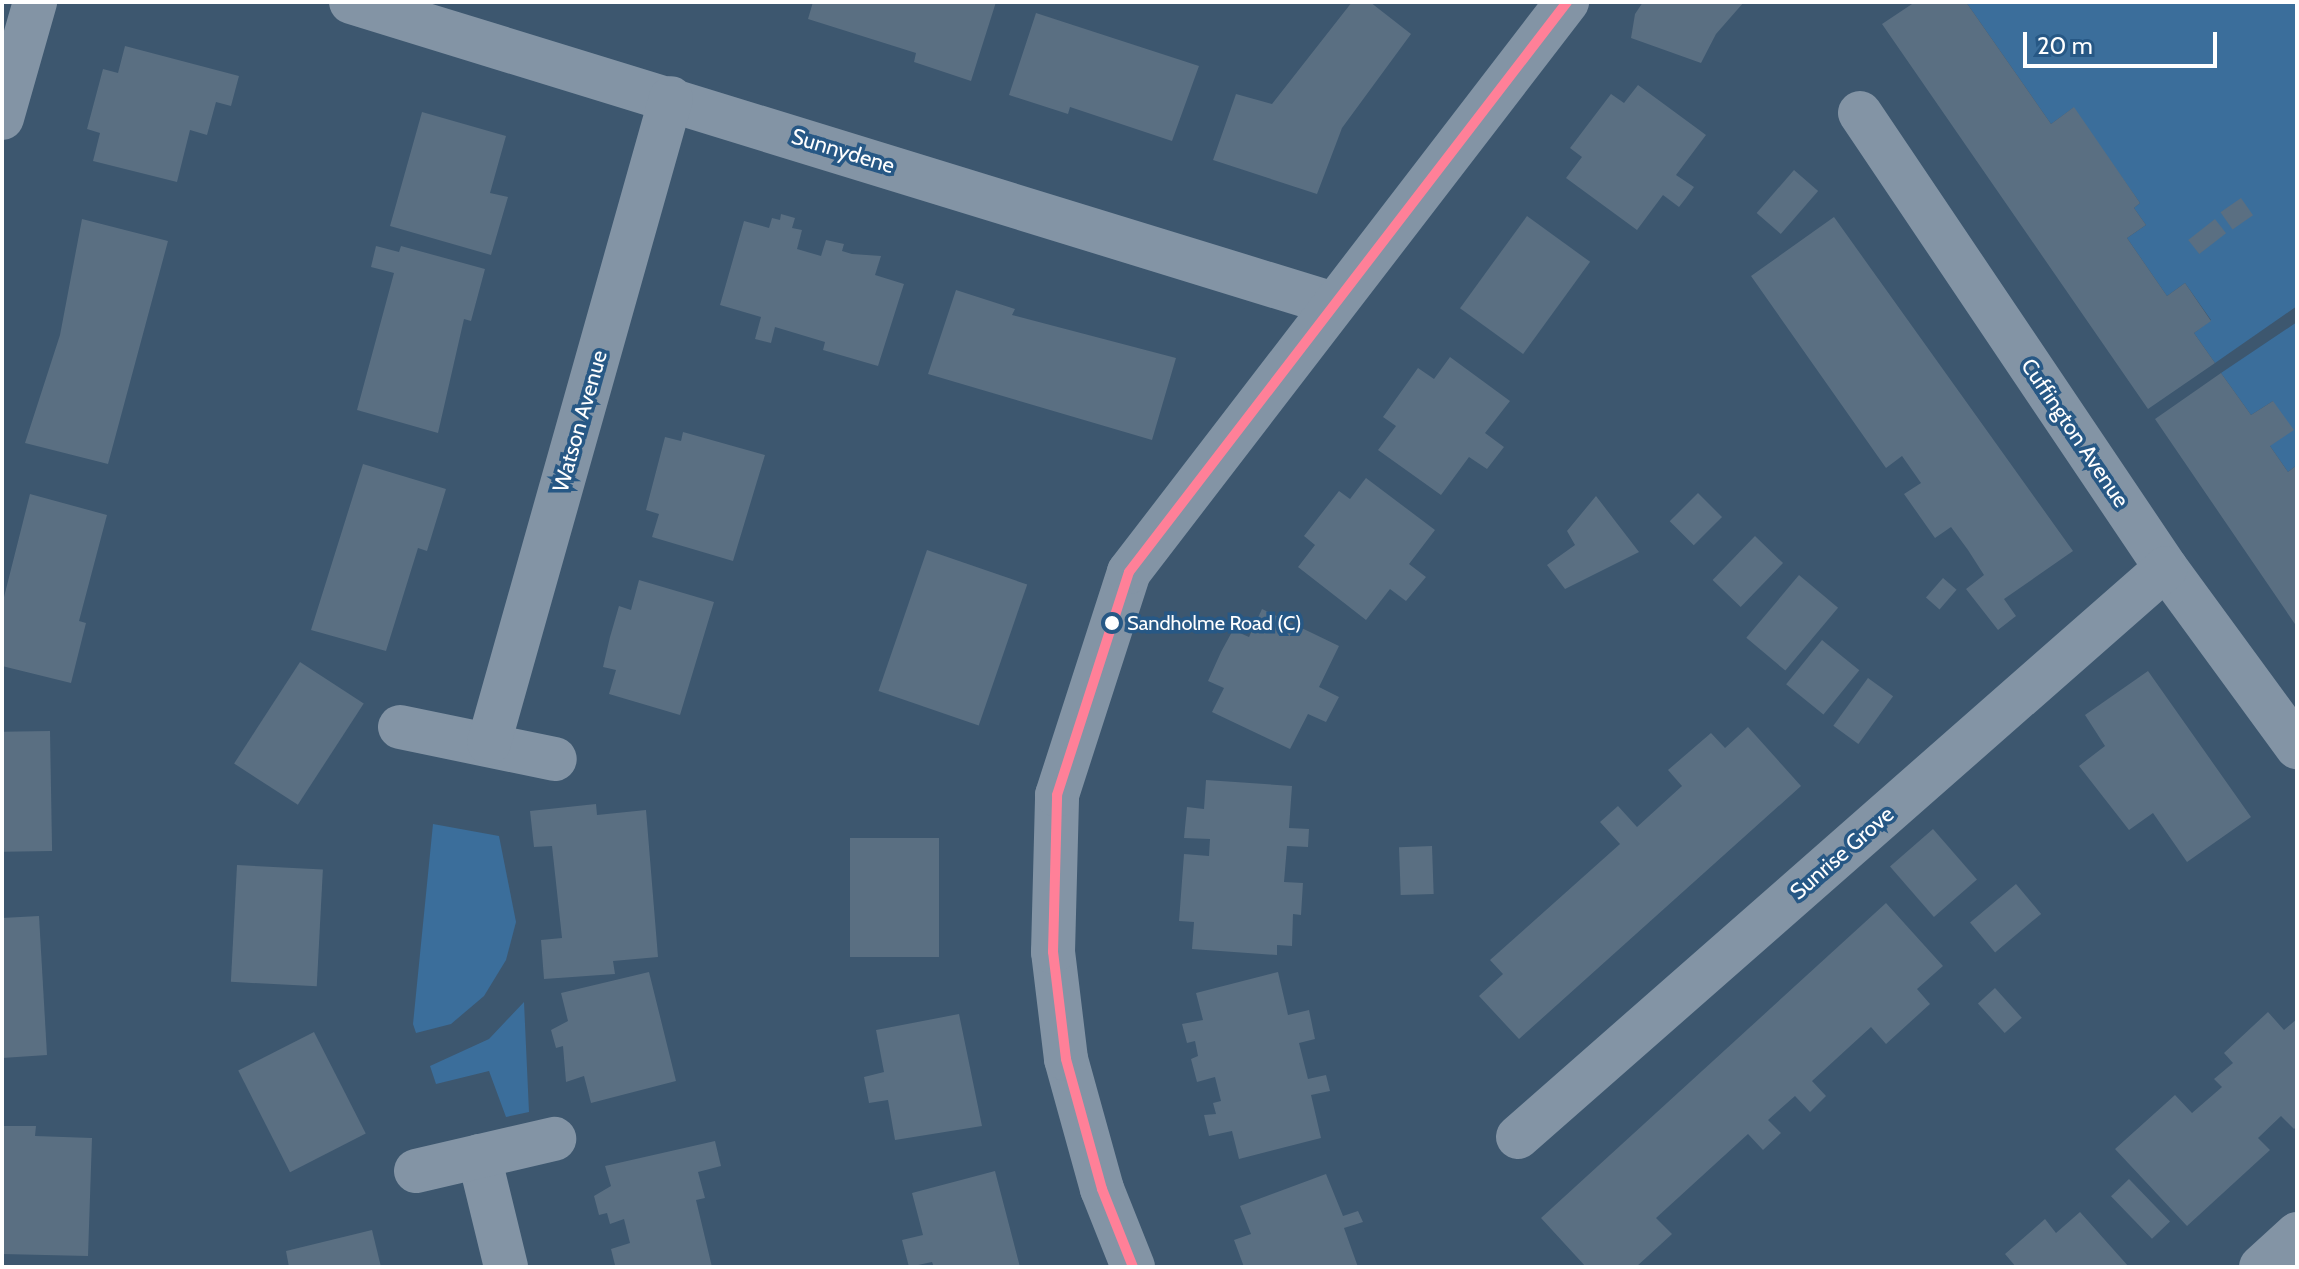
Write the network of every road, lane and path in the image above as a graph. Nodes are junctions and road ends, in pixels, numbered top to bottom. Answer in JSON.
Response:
{"nodes":[{"id":1,"x":35,"y":2,"type":"edge"},
{"id":2,"x":351,"y":2,"type":"edge"},
{"id":3,"x":1567,"y":2,"type":"edge"},
{"id":4,"x":671,"y":98,"type":"junction"},
{"id":5,"x":1860,"y":113,"type":"dead end"},
{"id":6,"x":2,"y":118,"type":"edge"},
{"id":7,"x":1333,"y":304,"type":"junction"},
{"id":8,"x":2166,"y":568,"type":"junction"},
{"id":9,"x":400,"y":727,"type":"dead end"},
{"id":10,"x":489,"y":743,"type":"junction"},
{"id":11,"x":2297,"y":747,"type":"edge"},
{"id":12,"x":555,"y":759,"type":"dead end"},
{"id":13,"x":1518,"y":1137,"type":"dead end"},
{"id":14,"x":554,"y":1139,"type":"dead end"},
{"id":15,"x":479,"y":1156,"type":"junction"},
{"id":16,"x":416,"y":1171,"type":"dead end"},
{"id":17,"x":2297,"y":1234,"type":"edge"},
{"id":18,"x":506,"y":1267,"type":"edge"},
{"id":19,"x":1133,"y":1267,"type":"edge"},
{"id":20,"x":2261,"y":1267,"type":"edge"}],
"edges":[{"from":1,"to":6,"type":"street"},
{"from":2,"to":4,"type":"street","name":"Sunnydene"},
{"from":3,"to":7,"type":"street"},
{"from":4,"to":7,"type":"street","name":"Sunnydene"},
{"from":4,"to":10,"type":"street","name":"Watson Avenue"},
{"from":5,"to":8,"type":"street","name":"Cuffington Avenue"},
{"from":7,"to":19,"type":"street"},
{"from":8,"to":11,"type":"street","name":"Cuffington Avenue"},
{"from":8,"to":13,"type":"street","name":"Sunrise Grove"},
{"from":9,"to":10,"type":"street"},
{"from":10,"to":12,"type":"street"},
{"from":14,"to":15,"type":"street"},
{"from":15,"to":16,"type":"street"},
{"from":15,"to":18,"type":"street"},
{"from":17,"to":20,"type":"street"}]}
